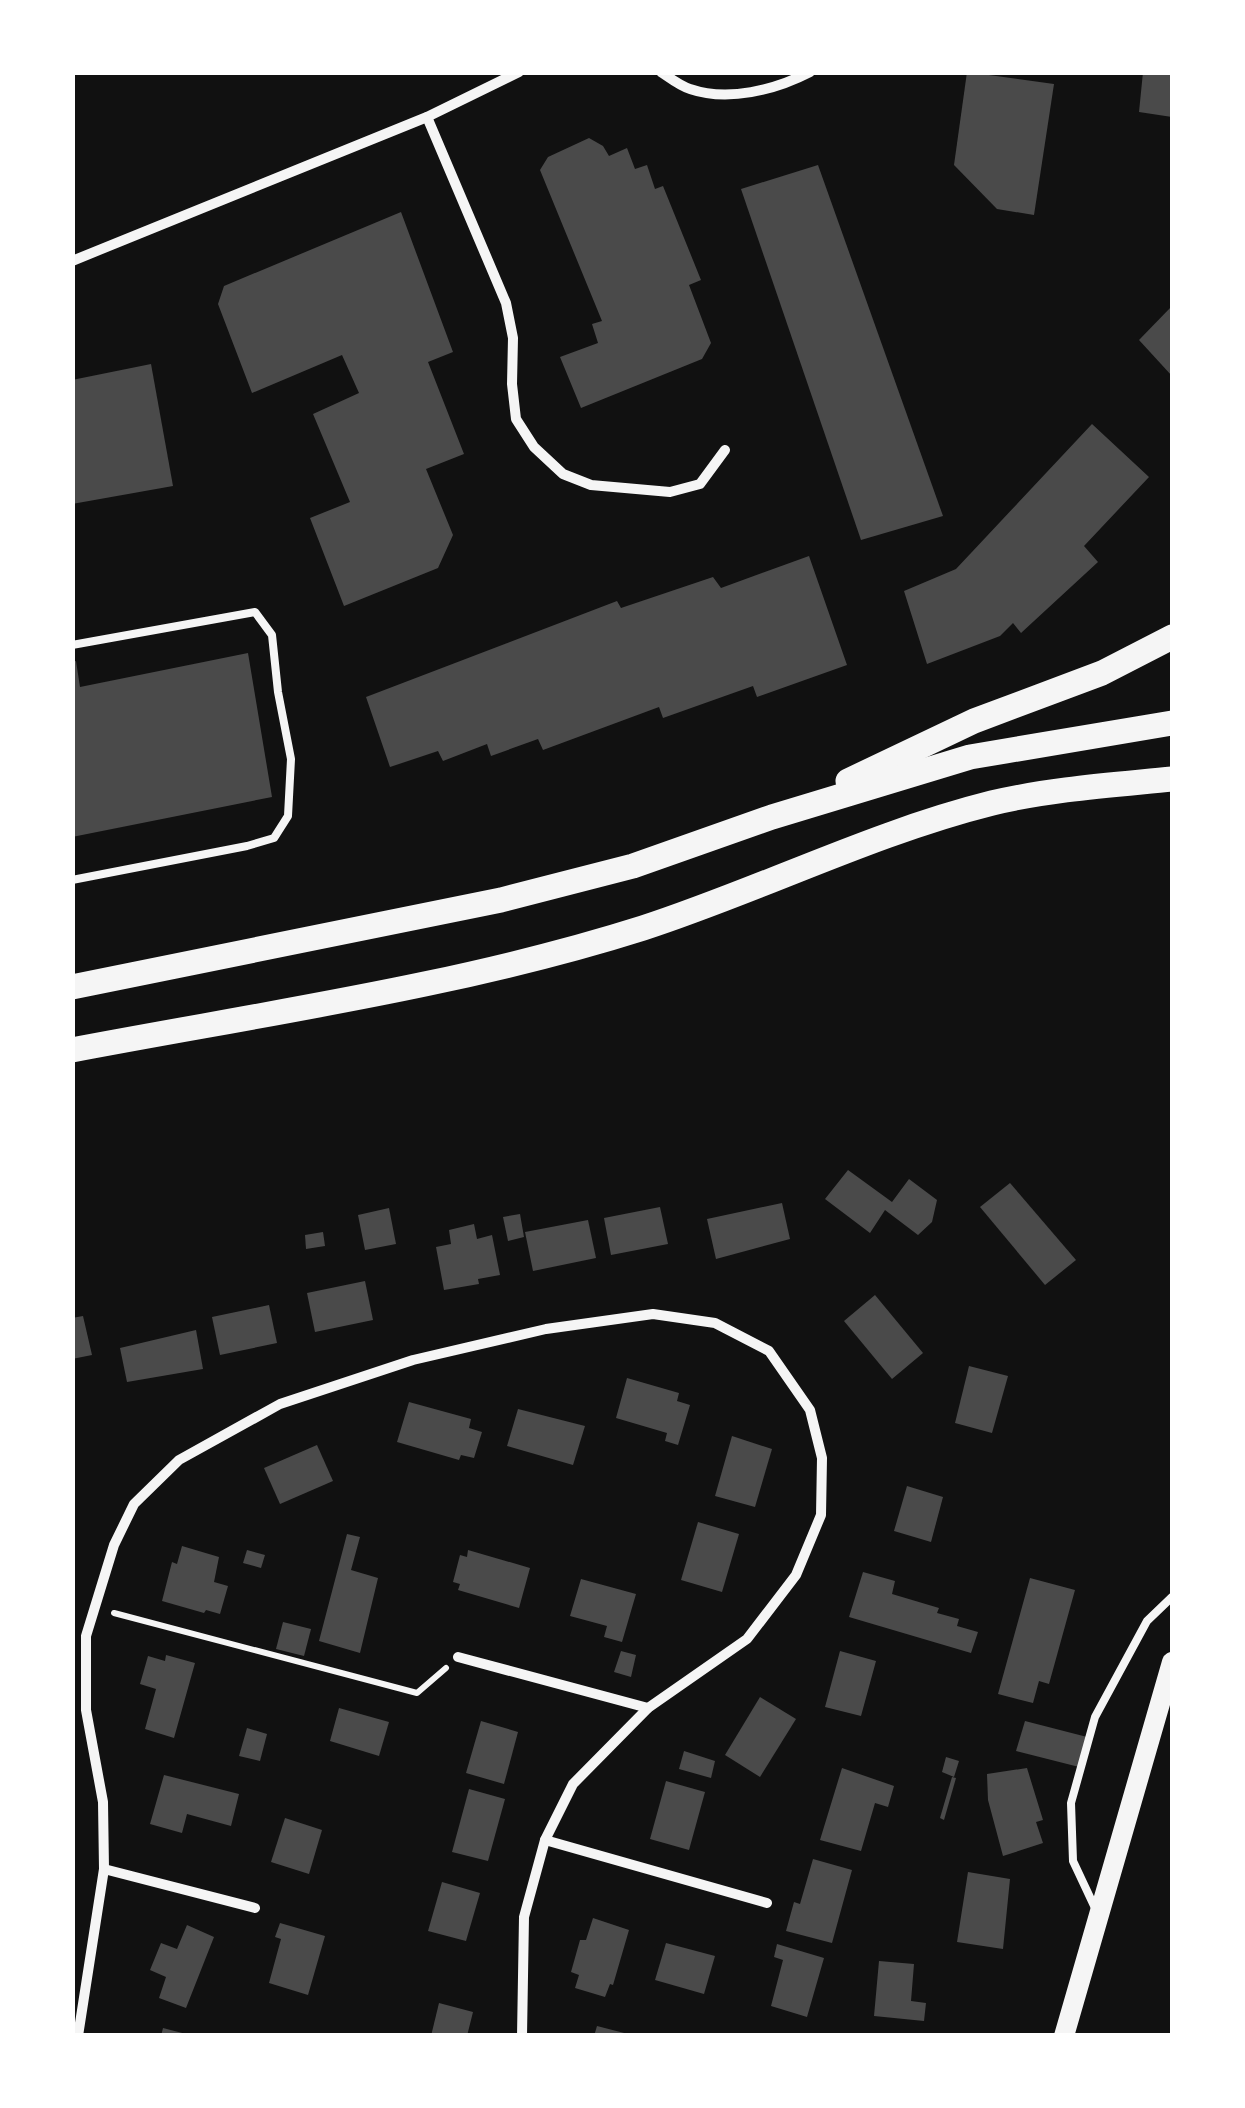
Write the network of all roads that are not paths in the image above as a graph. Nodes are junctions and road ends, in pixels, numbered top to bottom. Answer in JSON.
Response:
{"nodes":[{"id":1,"x":519,"y":72,"type":"edge"},
{"id":2,"x":662,"y":72,"type":"edge"},
{"id":3,"x":810,"y":72,"type":"edge"},
{"id":4,"x":505,"y":76,"type":"edge"},
{"id":5,"x":427,"y":117,"type":"junction"},
{"id":6,"x":72,"y":262,"type":"edge"},
{"id":7,"x":725,"y":450,"type":"dead end"},
{"id":8,"x":1172,"y":637,"type":"edge"},
{"id":9,"x":72,"y":645,"type":"edge"},
{"id":10,"x":1172,"y":723,"type":"edge"},
{"id":11,"x":1172,"y":779,"type":"edge"},
{"id":12,"x":772,"y":816,"type":"junction"},
{"id":13,"x":72,"y":880,"type":"edge"},
{"id":14,"x":72,"y":987,"type":"edge"},
{"id":15,"x":72,"y":1050,"type":"edge"},
{"id":16,"x":1172,"y":1597,"type":"edge"},
{"id":17,"x":458,"y":1657,"type":"road end"},
{"id":18,"x":1172,"y":1662,"type":"edge"},
{"id":19,"x":648,"y":1708,"type":"junction"},
{"id":20,"x":545,"y":1840,"type":"junction"},
{"id":21,"x":104,"y":1869,"type":"junction"},
{"id":22,"x":767,"y":1903,"type":"dead end"},
{"id":23,"x":255,"y":1908,"type":"dead end"},
{"id":24,"x":1098,"y":1914,"type":"junction"},
{"id":25,"x":78,"y":2036,"type":"edge"},
{"id":26,"x":522,"y":2036,"type":"edge"},
{"id":27,"x":1064,"y":2036,"type":"edge"}],
"edges":[{"from":1,"to":4,"type":"street"},
{"from":2,"to":3,"type":"street"},
{"from":4,"to":5,"type":"street"},
{"from":5,"to":6,"type":"street"},
{"from":5,"to":7,"type":"street"},
{"from":8,"to":12,"type":"main road"},
{"from":9,"to":13,"type":"lane"},
{"from":10,"to":12,"type":"main road"},
{"from":11,"to":15,"type":"main road"},
{"from":12,"to":14,"type":"main road"},
{"from":16,"to":24,"type":"lane"},
{"from":17,"to":19,"type":"street"},
{"from":18,"to":24,"type":"main road"},
{"from":19,"to":20,"type":"street"},
{"from":19,"to":21,"type":"street"},
{"from":20,"to":22,"type":"street"},
{"from":20,"to":26,"type":"street"},
{"from":21,"to":23,"type":"street"},
{"from":21,"to":25,"type":"street"},
{"from":24,"to":27,"type":"main road"}]}
